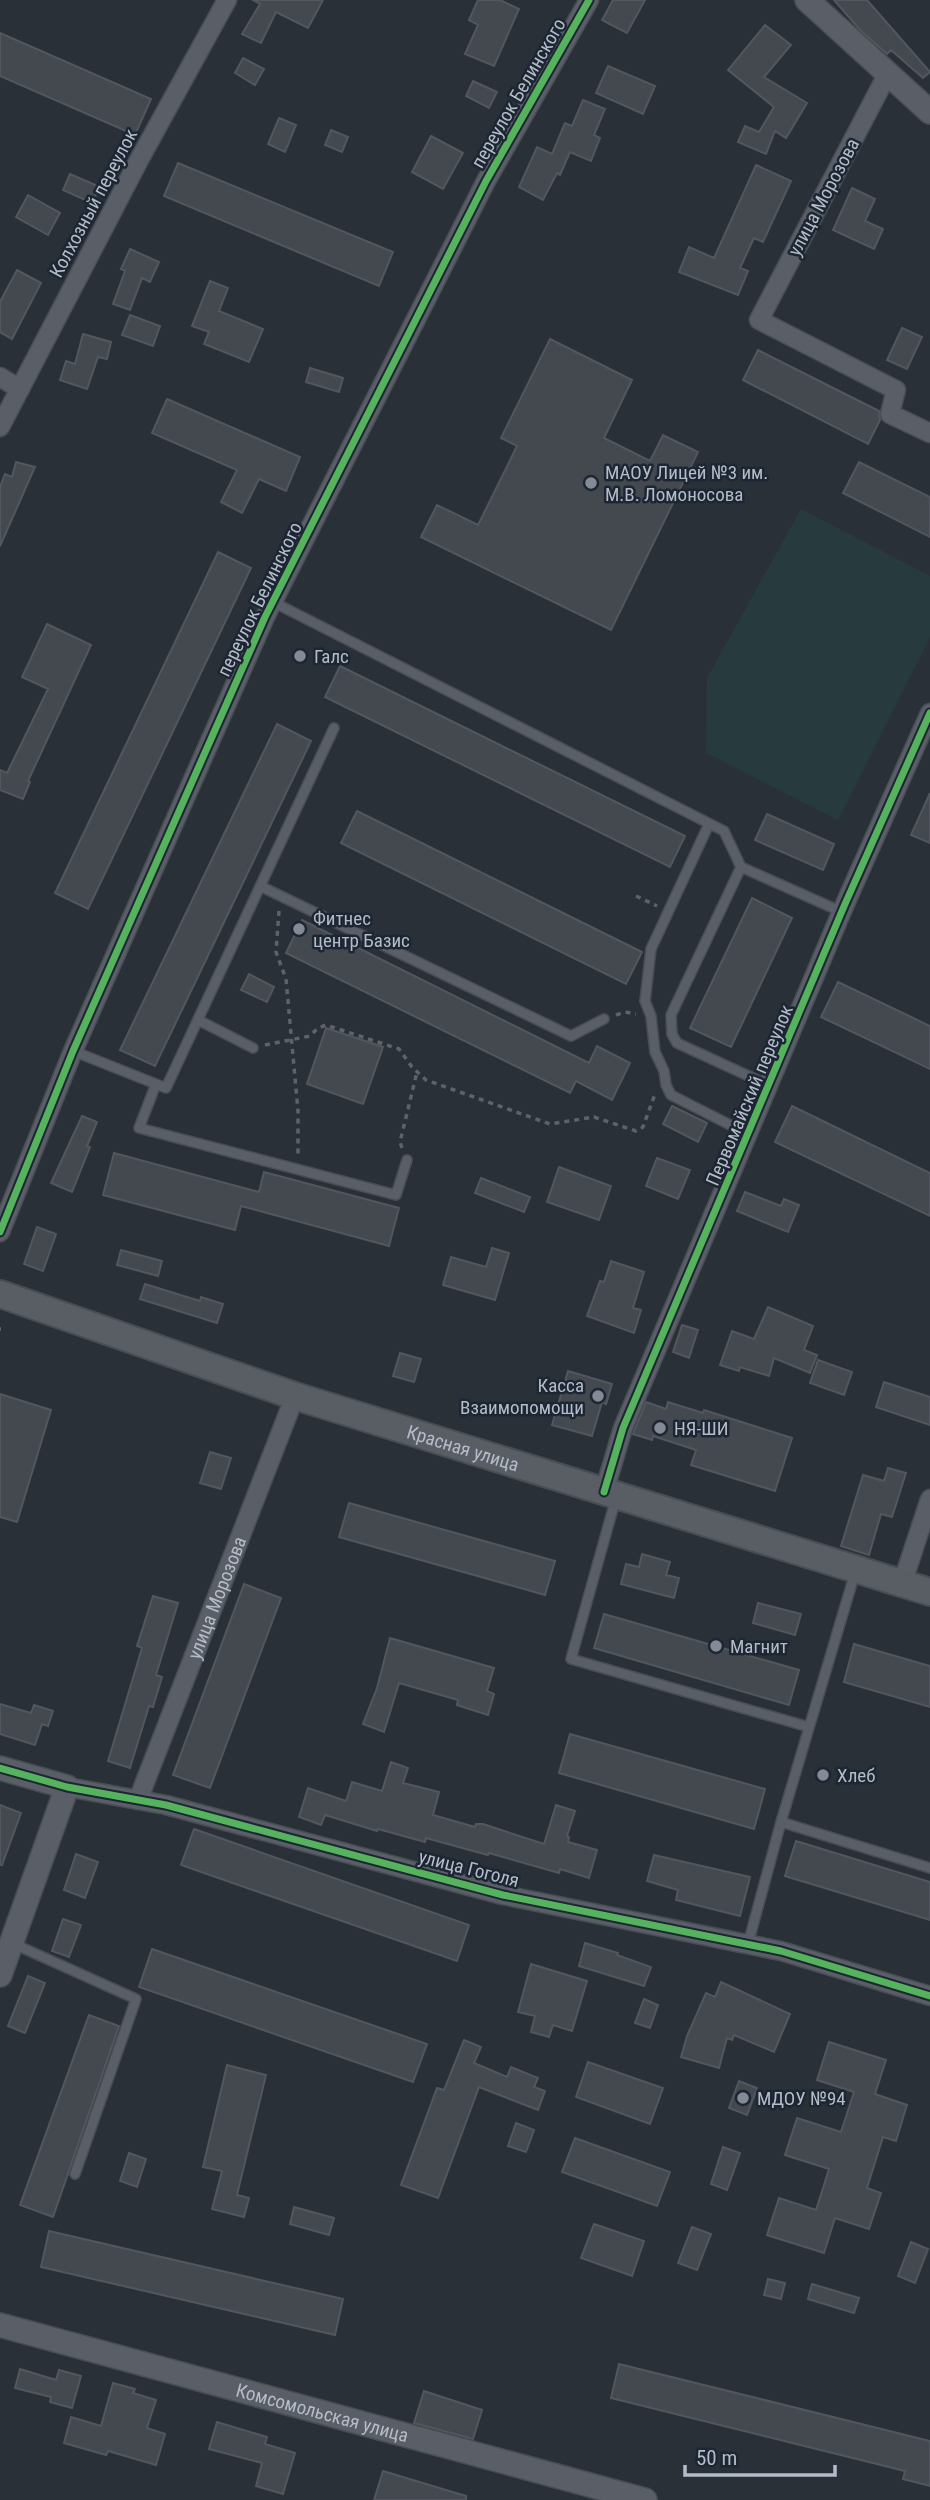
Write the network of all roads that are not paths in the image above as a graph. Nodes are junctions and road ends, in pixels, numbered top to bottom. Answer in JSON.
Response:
{"nodes":[{"id":1,"x":227,"y":0,"type":"edge"},
{"id":2,"x":589,"y":0,"type":"edge"},
{"id":3,"x":807,"y":0,"type":"edge"},
{"id":4,"x":888,"y":73,"type":"junction"},
{"id":5,"x":930,"y":112,"type":"edge"},
{"id":6,"x":0,"y":377,"type":"edge"},
{"id":7,"x":20,"y":389,"type":"junction"},
{"id":8,"x":0,"y":427,"type":"edge"},
{"id":9,"x":930,"y":433,"type":"edge"},
{"id":10,"x":273,"y":601,"type":"junction"},
{"id":11,"x":930,"y":713,"type":"edge"},
{"id":12,"x":334,"y":728,"type":"dead end"},
{"id":13,"x":709,"y":824,"type":"junction"},
{"id":14,"x":741,"y":867,"type":"junction"},
{"id":15,"x":260,"y":886,"type":"junction"},
{"id":16,"x":842,"y":912,"type":"junction"},
{"id":17,"x":604,"y":1018,"type":"dead end"},
{"id":18,"x":198,"y":1020,"type":"junction"},
{"id":19,"x":253,"y":1048,"type":"road end"},
{"id":20,"x":73,"y":1051,"type":"junction"},
{"id":21,"x":156,"y":1084,"type":"junction"},
{"id":22,"x":770,"y":1086,"type":"junction"},
{"id":23,"x":749,"y":1135,"type":"junction"},
{"id":24,"x":407,"y":1160,"type":"road end"},
{"id":25,"x":0,"y":1232,"type":"edge"},
{"id":26,"x":0,"y":1294,"type":"edge"},
{"id":27,"x":295,"y":1396,"type":"junction"},
{"id":28,"x":610,"y":1494,"type":"junction"},
{"id":29,"x":930,"y":1499,"type":"edge"},
{"id":30,"x":856,"y":1570,"type":"junction"},
{"id":31,"x":902,"y":1584,"type":"junction"},
{"id":32,"x":930,"y":1592,"type":"edge"},
{"id":33,"x":809,"y":1727,"type":"junction"},
{"id":34,"x":0,"y":1768,"type":"edge"},
{"id":35,"x":67,"y":1787,"type":"junction"},
{"id":36,"x":138,"y":1800,"type":"junction"},
{"id":37,"x":781,"y":1822,"type":"junction"},
{"id":38,"x":930,"y":1868,"type":"edge"},
{"id":39,"x":12,"y":1943,"type":"junction"},
{"id":40,"x":748,"y":1944,"type":"junction"},
{"id":41,"x":0,"y":1975,"type":"edge"},
{"id":42,"x":930,"y":1996,"type":"edge"},
{"id":43,"x":75,"y":2174,"type":"dead end"},
{"id":44,"x":0,"y":2325,"type":"edge"},
{"id":45,"x":645,"y":2500,"type":"edge"}],
"edges":[{"from":1,"to":7,"type":"street","name":"Колхозный переулок"},
{"from":2,"to":10,"type":"street","name":"переулок Белинского"},
{"from":3,"to":4,"type":"street"},
{"from":4,"to":5,"type":"street"},
{"from":4,"to":9,"type":"street","name":"улица Морозова"},
{"from":6,"to":7,"type":"street"},
{"from":7,"to":8,"type":"street","name":"Колхозный переулок"},
{"from":10,"to":13,"type":"lane"},
{"from":10,"to":20,"type":"street","name":"переулок Белинского"},
{"from":11,"to":16,"type":"street","name":"Первомайский переулок"},
{"from":12,"to":15,"type":"lane"},
{"from":13,"to":14,"type":"lane"},
{"from":13,"to":23,"type":"lane"},
{"from":14,"to":16,"type":"lane"},
{"from":14,"to":22,"type":"lane"},
{"from":15,"to":17,"type":"lane"},
{"from":15,"to":18,"type":"lane"},
{"from":16,"to":22,"type":"street","name":"Первомайский переулок"},
{"from":18,"to":19,"type":"lane"},
{"from":18,"to":21,"type":"lane"},
{"from":20,"to":21,"type":"lane"},
{"from":20,"to":25,"type":"street","name":"переулок Белинского"},
{"from":21,"to":24,"type":"lane"},
{"from":22,"to":23,"type":"street","name":"Первомайский переулок"},
{"from":23,"to":28,"type":"street","name":"Первомайский переулок"},
{"from":26,"to":27,"type":"main road","name":"Красная улица"},
{"from":27,"to":28,"type":"main road","name":"Красная улица"},
{"from":27,"to":36,"type":"street","name":"улица Морозова"},
{"from":28,"to":30,"type":"main road","name":"Красная улица"},
{"from":28,"to":33,"type":"lane"},
{"from":29,"to":31,"type":"street"},
{"from":30,"to":31,"type":"main road","name":"Красная улица"},
{"from":30,"to":33,"type":"lane"},
{"from":31,"to":32,"type":"main road","name":"Красная улица"},
{"from":33,"to":37,"type":"lane"},
{"from":34,"to":35,"type":"street","name":"улица Гоголя"},
{"from":35,"to":36,"type":"street","name":"улица Гоголя"},
{"from":35,"to":39,"type":"street"},
{"from":36,"to":40,"type":"street","name":"улица Гоголя"},
{"from":37,"to":38,"type":"lane"},
{"from":37,"to":40,"type":"lane"},
{"from":39,"to":41,"type":"street"},
{"from":39,"to":43,"type":"lane"},
{"from":40,"to":42,"type":"street","name":"улица Гоголя"},
{"from":44,"to":45,"type":"street","name":"Комсомольская улица"}]}
